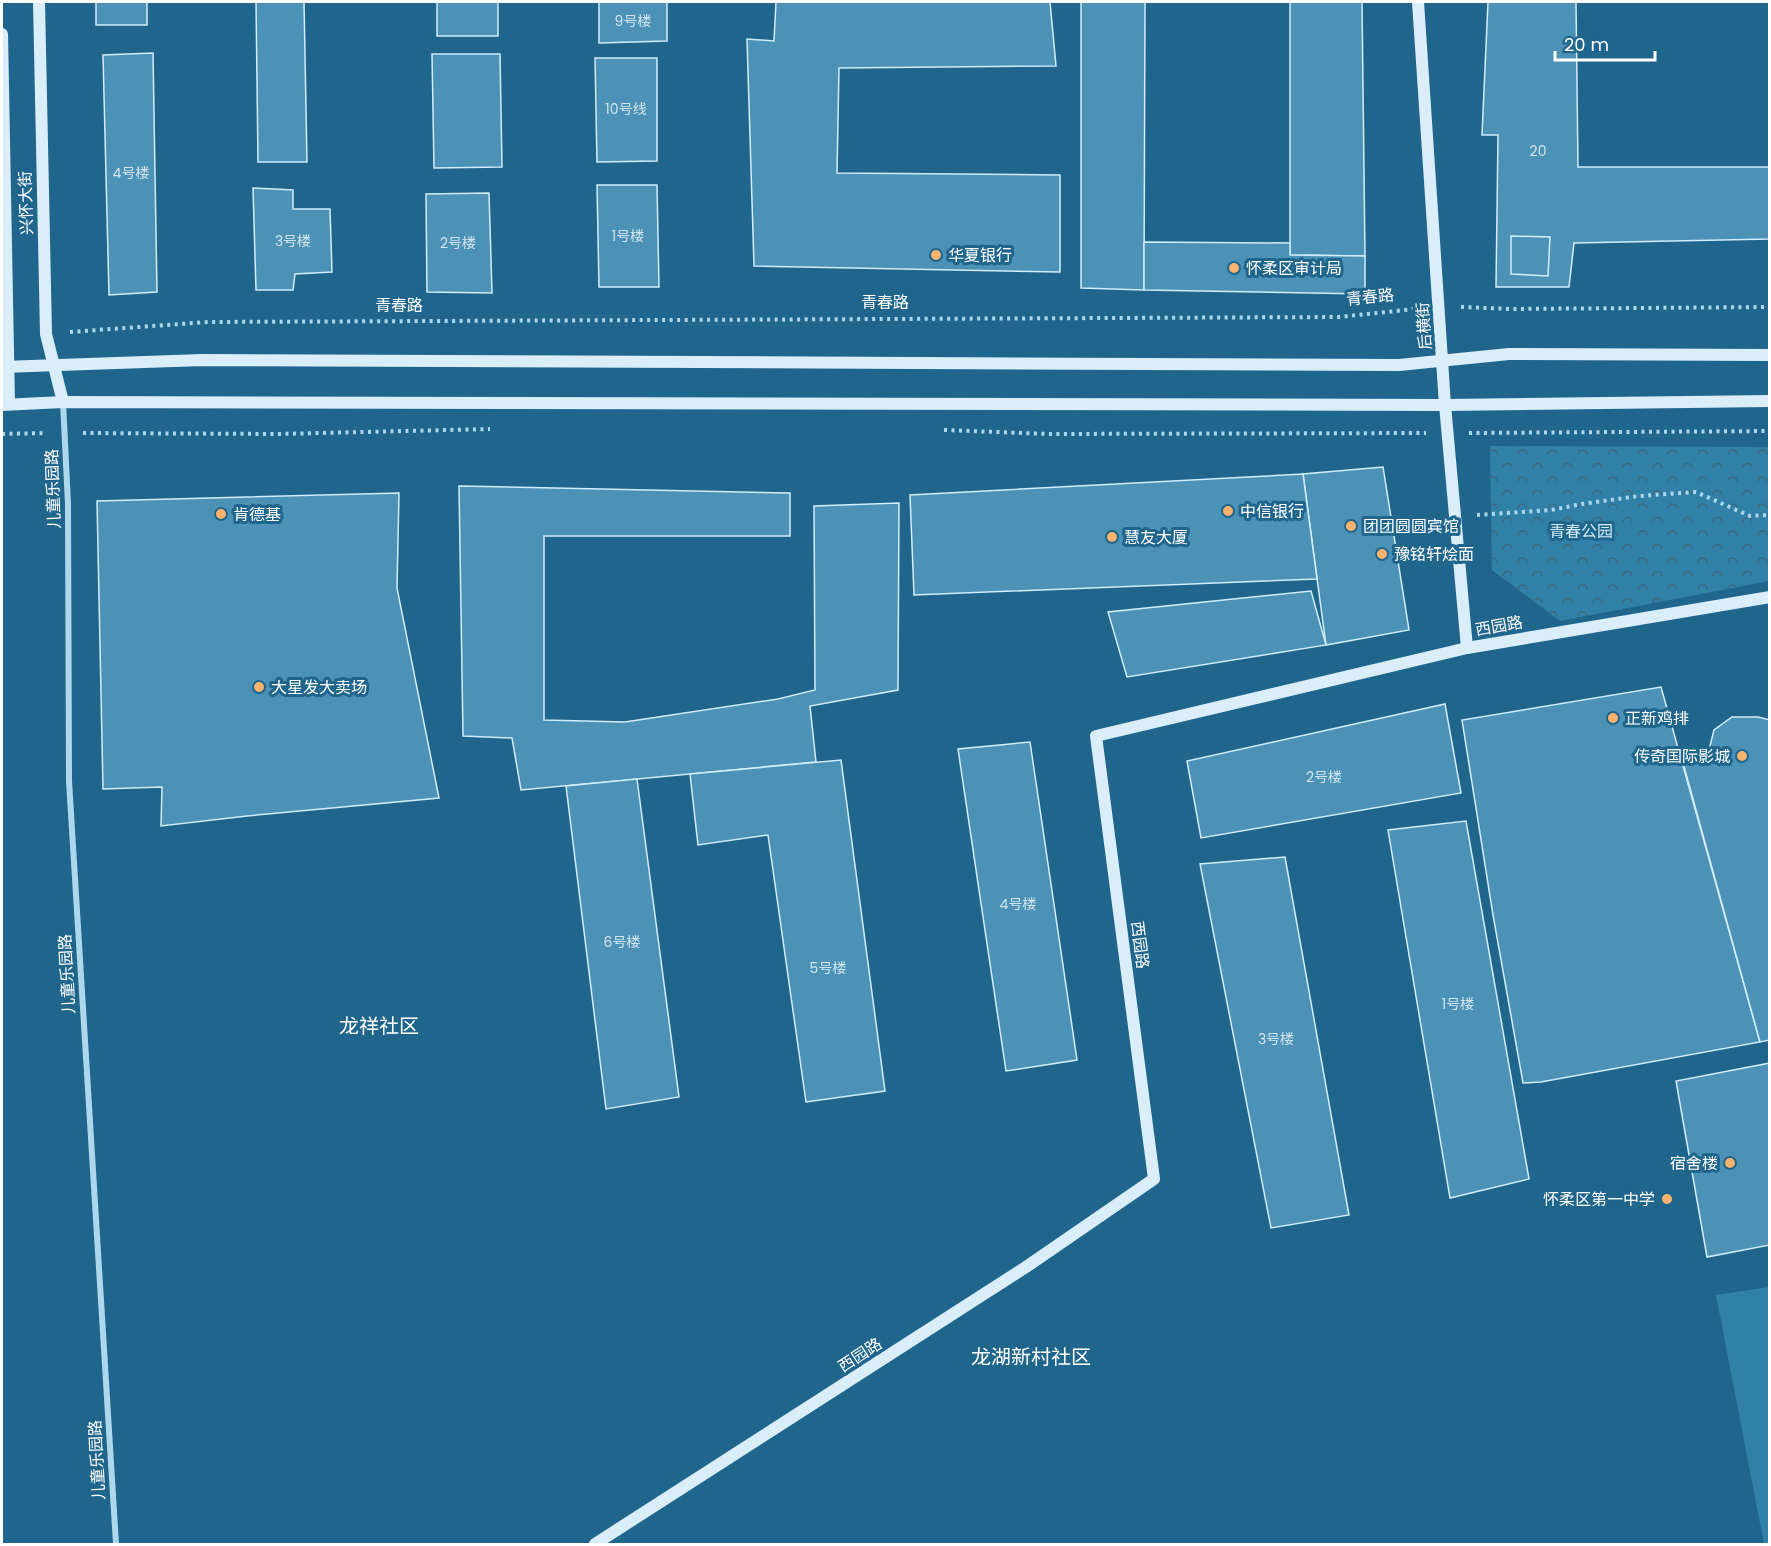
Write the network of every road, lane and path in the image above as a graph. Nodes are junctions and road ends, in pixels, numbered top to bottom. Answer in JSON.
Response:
{"nodes":[{"id":1,"x":39,"y":2,"type":"edge"},
{"id":2,"x":1418,"y":2,"type":"edge"},
{"id":3,"x":2,"y":34,"type":"edge"},
{"id":4,"x":1438,"y":306,"type":"junction"},
{"id":5,"x":1770,"y":307,"type":"edge"},
{"id":6,"x":46,"y":334,"type":"junction"},
{"id":7,"x":1770,"y":355,"type":"edge"},
{"id":8,"x":1443,"y":361,"type":"junction"},
{"id":9,"x":55,"y":365,"type":"junction"},
{"id":10,"x":5,"y":367,"type":"edge"},
{"id":11,"x":1770,"y":401,"type":"edge"},
{"id":12,"x":63,"y":402,"type":"junction"},
{"id":13,"x":5,"y":405,"type":"edge"},
{"id":14,"x":1445,"y":405,"type":"junction"},
{"id":15,"x":491,"y":429,"type":"dead end"},
{"id":16,"x":938,"y":430,"type":"dead end"},
{"id":17,"x":1770,"y":431,"type":"edge"},
{"id":18,"x":64,"y":433,"type":"junction"},
{"id":19,"x":1448,"y":433,"type":"junction"},
{"id":20,"x":2,"y":434,"type":"edge"},
{"id":21,"x":1455,"y":516,"type":"junction"},
{"id":22,"x":1770,"y":516,"type":"edge"},
{"id":23,"x":1770,"y":597,"type":"edge"},
{"id":24,"x":1467,"y":648,"type":"junction"},
{"id":25,"x":116,"y":1545,"type":"edge"},
{"id":26,"x":595,"y":1545,"type":"edge"}],
"edges":[{"from":1,"to":6,"type":"main road","name":"兴怀大街"},
{"from":2,"to":4,"type":"main road","name":"后横街"},
{"from":3,"to":10,"type":"main road","name":"兴怀大街"},
{"from":4,"to":5,"type":"path","name":"青春路"},
{"from":4,"to":6,"type":"path","name":"青春路"},
{"from":4,"to":8,"type":"main road","name":"后横街"},
{"from":6,"to":9,"type":"main road","name":"兴怀大街"},
{"from":7,"to":8,"type":"main road"},
{"from":8,"to":9,"type":"main road"},
{"from":8,"to":14,"type":"main road","name":"后横街"},
{"from":9,"to":10,"type":"main road"},
{"from":9,"to":12,"type":"main road","name":"兴怀大街"},
{"from":10,"to":13,"type":"main road","name":"兴怀大街"},
{"from":11,"to":14,"type":"main road"},
{"from":12,"to":13,"type":"main road"},
{"from":12,"to":14,"type":"main road"},
{"from":12,"to":18,"type":"street","name":"儿童乐园路"},
{"from":14,"to":19,"type":"main road","name":"后横街"},
{"from":15,"to":18,"type":"path"},
{"from":16,"to":19,"type":"path"},
{"from":17,"to":19,"type":"path"},
{"from":18,"to":20,"type":"path"},
{"from":18,"to":25,"type":"street","name":"儿童乐园路"},
{"from":19,"to":21,"type":"main road","name":"后横街"},
{"from":21,"to":22,"type":"path"},
{"from":21,"to":24,"type":"main road","name":"后横街"},
{"from":23,"to":24,"type":"main road","name":"西园路"},
{"from":24,"to":26,"type":"main road","name":"西园路"}]}
